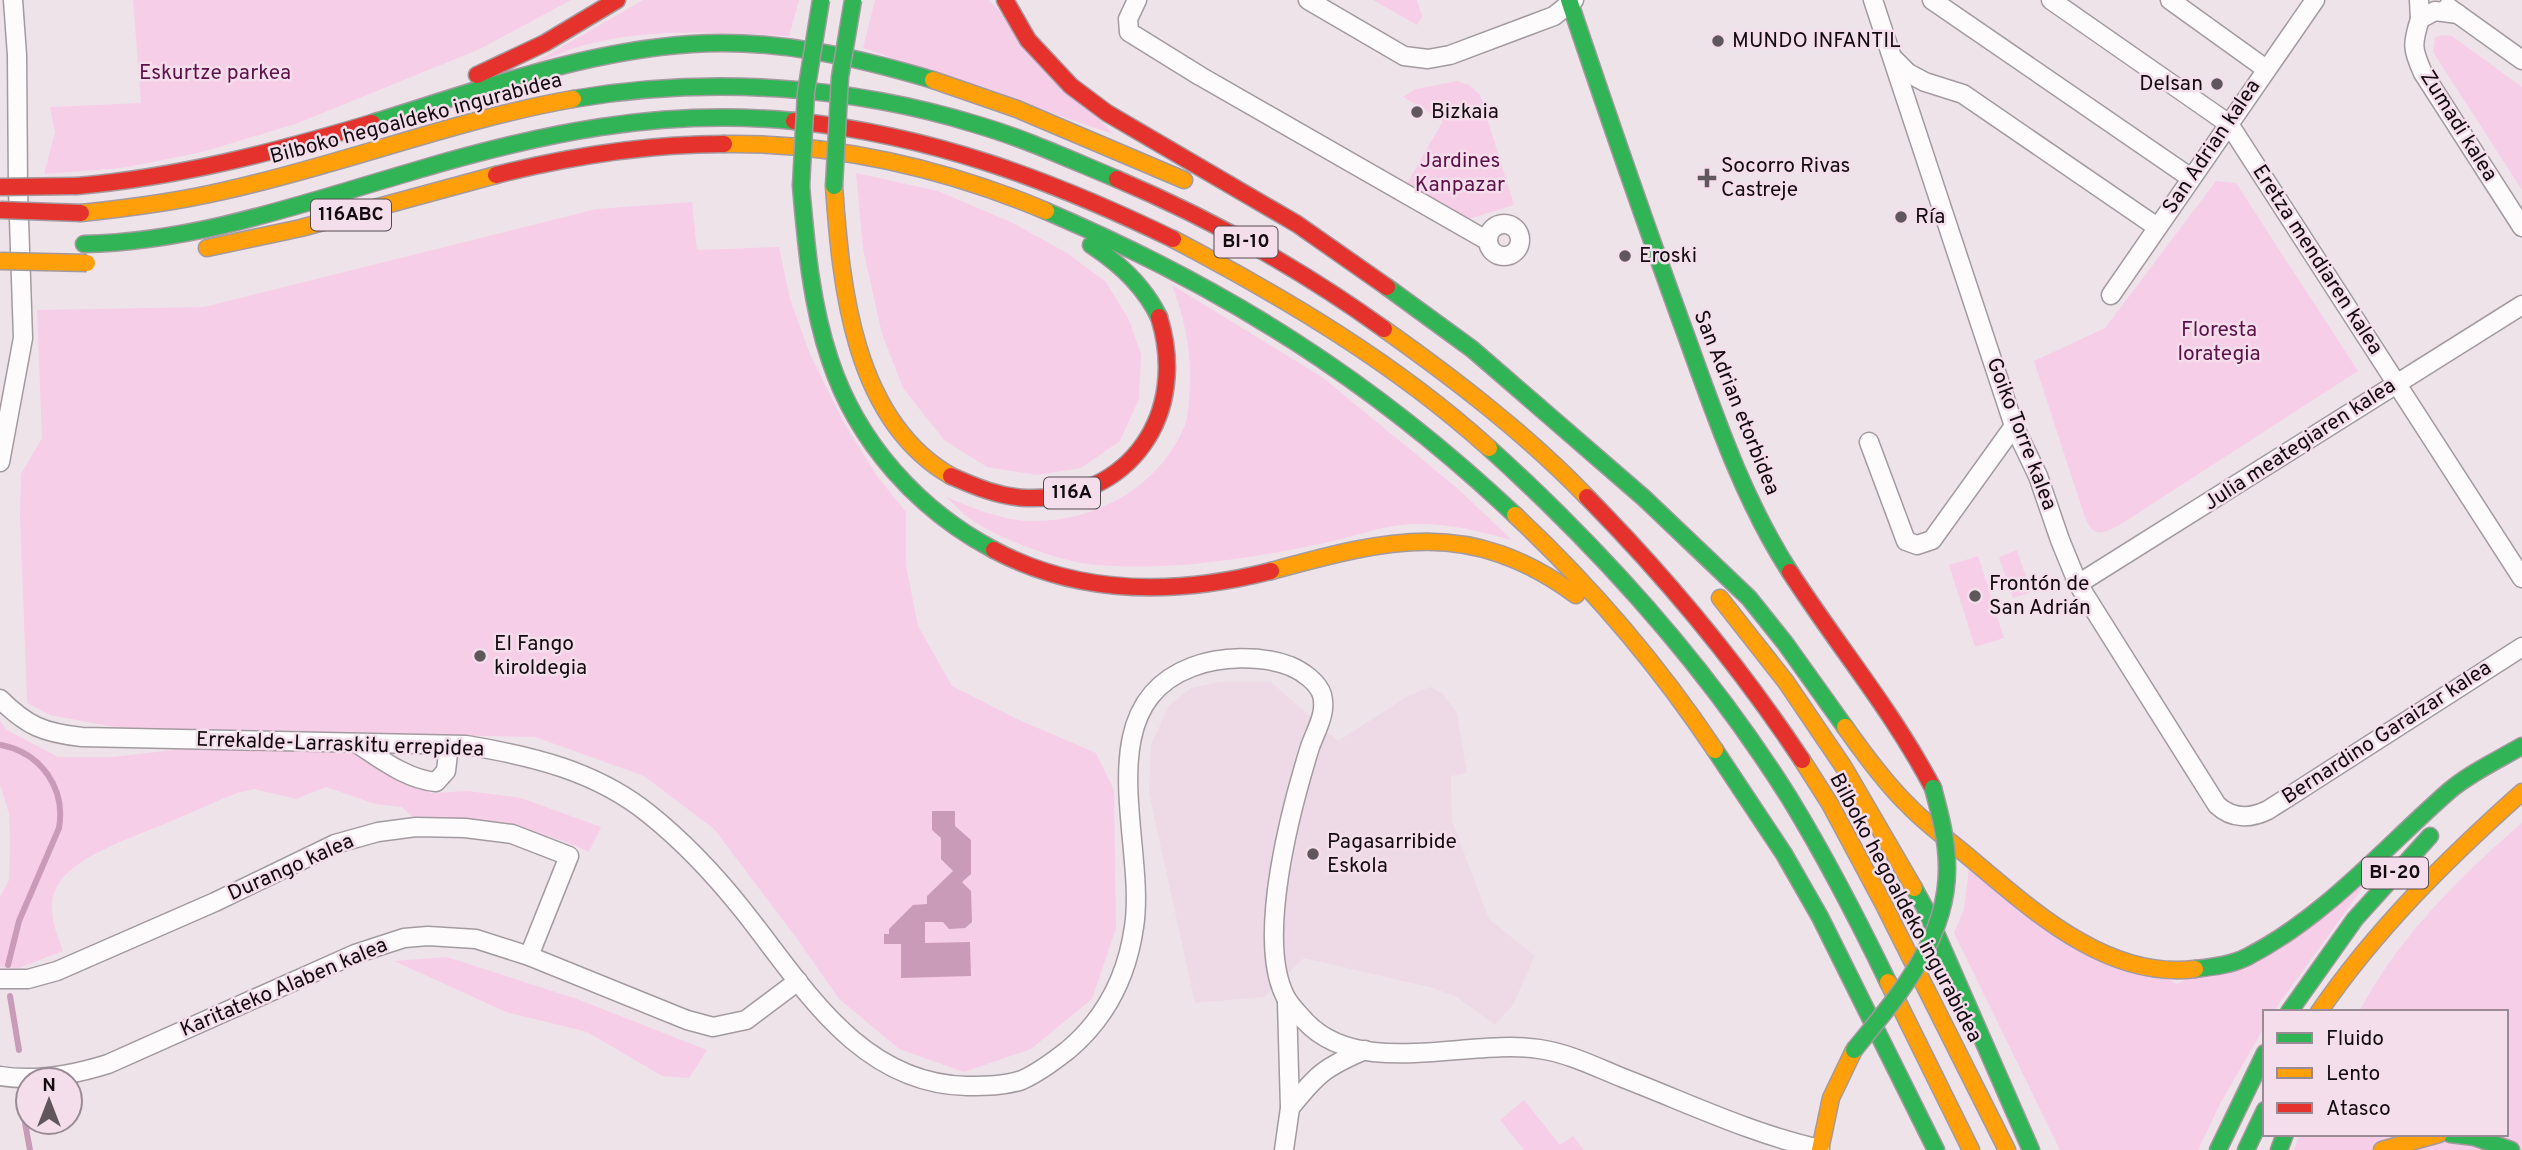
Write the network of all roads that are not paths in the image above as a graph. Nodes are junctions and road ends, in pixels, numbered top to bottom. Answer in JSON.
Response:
{"nodes":[{"id":1,"x":13,"y":0,"type":"edge"},
{"id":2,"x":617,"y":0,"type":"edge"},
{"id":3,"x":821,"y":0,"type":"edge"},
{"id":4,"x":853,"y":0,"type":"edge"},
{"id":5,"x":1004,"y":0,"type":"edge"},
{"id":6,"x":1137,"y":0,"type":"edge"},
{"id":7,"x":1308,"y":0,"type":"edge"},
{"id":8,"x":1873,"y":0,"type":"edge"},
{"id":9,"x":1932,"y":0,"type":"edge"},
{"id":10,"x":2051,"y":0,"type":"edge"},
{"id":11,"x":2170,"y":0,"type":"edge"},
{"id":12,"x":2315,"y":0,"type":"edge"},
{"id":13,"x":2419,"y":0,"type":"edge"},
{"id":14,"x":2437,"y":0,"type":"edge"},
{"id":15,"x":1571,"y":1,"type":"edge"},
{"id":16,"x":2458,"y":14,"type":"junction"},
{"id":17,"x":2420,"y":19,"type":"junction"},
{"id":18,"x":1892,"y":57,"type":"junction"},
{"id":19,"x":2522,"y":61,"type":"edge"},
{"id":20,"x":2266,"y":69,"type":"junction"},
{"id":21,"x":1936,"y":87,"type":"junction"},
{"id":22,"x":2229,"y":124,"type":"junction"},
{"id":23,"x":1915,"y":129,"type":"junction"},
{"id":24,"x":330,"y":136,"type":"junction"},
{"id":25,"x":2191,"y":178,"type":"junction"},
{"id":26,"x":975,"y":185,"type":"junction"},
{"id":27,"x":1196,"y":186,"type":"dead end"},
{"id":28,"x":6,"y":189,"type":"edge"},
{"id":29,"x":1233,"y":205,"type":"dead end"},
{"id":30,"x":0,"y":210,"type":"edge"},
{"id":31,"x":2157,"y":227,"type":"junction"},
{"id":32,"x":2522,"y":227,"type":"edge"},
{"id":33,"x":1488,"y":241,"type":"dead end"},
{"id":34,"x":0,"y":242,"type":"edge"},
{"id":35,"x":42,"y":243,"type":"dead end"},
{"id":36,"x":77,"y":244,"type":"dead end"},
{"id":37,"x":188,"y":251,"type":"dead end"},
{"id":38,"x":0,"y":261,"type":"edge"},
{"id":39,"x":106,"y":261,"type":"dead end"},
{"id":40,"x":1392,"y":291,"type":"junction"},
{"id":41,"x":2111,"y":295,"type":"dead end"},
{"id":42,"x":2522,"y":305,"type":"edge"},
{"id":43,"x":2398,"y":383,"type":"junction"},
{"id":44,"x":2014,"y":426,"type":"junction"},
{"id":45,"x":1869,"y":442,"type":"dead end"},
{"id":46,"x":1597,"y":457,"type":"junction"},
{"id":47,"x":0,"y":462,"type":"edge"},
{"id":48,"x":1685,"y":559,"type":"dead end"},
{"id":49,"x":2522,"y":578,"type":"edge"},
{"id":50,"x":2078,"y":584,"type":"junction"},
{"id":51,"x":1712,"y":589,"type":"dead end"},
{"id":52,"x":2522,"y":647,"type":"edge"},
{"id":53,"x":1672,"y":686,"type":"junction"},
{"id":54,"x":0,"y":699,"type":"edge"},
{"id":55,"x":356,"y":743,"type":"junction"},
{"id":56,"x":449,"y":745,"type":"junction"},
{"id":57,"x":2522,"y":746,"type":"edge"},
{"id":58,"x":2522,"y":752,"type":"edge"},
{"id":59,"x":2480,"y":789,"type":"dead end"},
{"id":60,"x":2522,"y":792,"type":"edge"},
{"id":61,"x":2251,"y":816,"type":"joint"},
{"id":62,"x":2444,"y":822,"type":"dead end"},
{"id":63,"x":2428,"y":882,"type":"junction"},
{"id":64,"x":529,"y":956,"type":"junction"},
{"id":65,"x":2366,"y":977,"type":"dead end"},
{"id":66,"x":0,"y":979,"type":"edge"},
{"id":67,"x":798,"y":981,"type":"junction"},
{"id":68,"x":1287,"y":1002,"type":"junction"},
{"id":69,"x":2290,"y":1010,"type":"edge"},
{"id":70,"x":2320,"y":1010,"type":"edge"},
{"id":71,"x":1315,"y":1031,"type":"junction"},
{"id":72,"x":1365,"y":1050,"type":"junction"},
{"id":73,"x":2263,"y":1057,"type":"edge"},
{"id":74,"x":1290,"y":1066,"type":"junction"},
{"id":75,"x":0,"y":1076,"type":"edge"},
{"id":76,"x":1308,"y":1086,"type":"junction"},
{"id":77,"x":1290,"y":1108,"type":"junction"},
{"id":78,"x":2263,"y":1114,"type":"edge"},
{"id":79,"x":2432,"y":1136,"type":"edge"},
{"id":80,"x":2466,"y":1136,"type":"edge"},
{"id":81,"x":1820,"y":1149,"type":"edge"},
{"id":82,"x":1284,"y":1150,"type":"edge"},
{"id":83,"x":1936,"y":1150,"type":"edge"},
{"id":84,"x":1971,"y":1150,"type":"edge"},
{"id":85,"x":2007,"y":1150,"type":"edge"},
{"id":86,"x":2031,"y":1150,"type":"edge"},
{"id":87,"x":2218,"y":1150,"type":"edge"},
{"id":88,"x":2246,"y":1150,"type":"edge"},
{"id":89,"x":2382,"y":1150,"type":"edge"},
{"id":90,"x":2511,"y":1150,"type":"edge"}],
"edges":[{"from":1,"to":28,"type":"street"},
{"from":2,"to":24,"type":"main road"},
{"from":3,"to":53,"type":"main road","bridge":true},
{"from":4,"to":26,"type":"main road","number":"116A","bridge":true},
{"from":5,"to":40,"type":"main road"},
{"from":6,"to":33,"type":"street"},
{"from":7,"to":15,"type":"street"},
{"from":8,"to":18,"type":"street","name":"Goiko Torre kalea"},
{"from":9,"to":25,"type":"street"},
{"from":10,"to":22,"type":"street","name":"Eretza mendiaren kalea"},
{"from":11,"to":20,"type":"street"},
{"from":12,"to":20,"type":"street","name":"San Adrian kalea"},
{"from":13,"to":17,"type":"street","name":"Zumadi kalea"},
{"from":14,"to":16,"type":"street"},
{"from":15,"to":81,"type":"main road","name":"San Adrian etorbidea","bridge":true},
{"from":16,"to":17,"type":"street"},
{"from":16,"to":19,"type":"street"},
{"from":17,"to":32,"type":"street","name":"Zumadi kalea"},
{"from":18,"to":21,"type":"street"},
{"from":18,"to":23,"type":"street","name":"Goiko Torre kalea"},
{"from":20,"to":22,"type":"street","name":"San Adrian kalea"},
{"from":21,"to":23,"type":"street"},
{"from":21,"to":31,"type":"street"},
{"from":22,"to":25,"type":"street","name":"San Adrian kalea"},
{"from":22,"to":43,"type":"street","name":"Eretza mendiaren kalea"},
{"from":23,"to":44,"type":"street","name":"Goiko Torre kalea"},
{"from":24,"to":27,"type":"main road"},
{"from":24,"to":28,"type":"main road","bridge":true},
{"from":25,"to":31,"type":"street","name":"San Adrian kalea"},
{"from":26,"to":37,"type":"main road","number":"116ABC"},
{"from":26,"to":53,"type":"main road"},
{"from":28,"to":47,"type":"street"},
{"from":29,"to":40,"type":"main road"},
{"from":30,"to":85,"type":"main road","name":"Bilboko hegoaldeko ingurabidea","number":"BI-10","bridge":true},
{"from":31,"to":41,"type":"street","name":"San Adrian kalea"},
{"from":34,"to":35,"type":"main road"},
{"from":36,"to":84,"type":"main road","number":"BI-10"},
{"from":38,"to":39,"type":"main road","bridge":true},
{"from":40,"to":46,"type":"main road"},
{"from":42,"to":43,"type":"street","name":"Julia meategiaren kalea"},
{"from":43,"to":49,"type":"street","name":"Eretza mendiaren kalea"},
{"from":43,"to":50,"type":"street","name":"Julia meategiaren kalea"},
{"from":44,"to":45,"type":"street"},
{"from":44,"to":50,"type":"street","name":"Goiko Torre kalea"},
{"from":46,"to":48,"type":"main road"},
{"from":46,"to":57,"type":"main road"},
{"from":50,"to":61,"type":"street","name":"Goiko Torre kalea"},
{"from":51,"to":86,"type":"main road"},
{"from":52,"to":61,"type":"street","name":"Bernardino Garaizar kalea"},
{"from":53,"to":83,"type":"main road"},
{"from":54,"to":55,"type":"street","name":"Errekalde-Larraskitu errepidea"},
{"from":55,"to":56,"type":"street","name":"Errekalde-Larraskitu errepidea"},
{"from":55,"to":56,"type":"street"},
{"from":56,"to":67,"type":"street","name":"Errekalde-Larraskitu errepidea"},
{"from":58,"to":59,"type":"main road"},
{"from":60,"to":63,"type":"main road","number":"BI-20"},
{"from":62,"to":69,"type":"main road","number":"BI-20"},
{"from":63,"to":65,"type":"main road"},
{"from":63,"to":70,"type":"main road","number":"BI-20"},
{"from":64,"to":66,"type":"street","name":"Durango kalea"},
{"from":64,"to":67,"type":"street","name":"Karitateko Alaben kalea"},
{"from":64,"to":75,"type":"street","name":"Karitateko Alaben kalea"},
{"from":67,"to":68,"type":"street","name":"Errekalde-Larraskitu errepidea"},
{"from":68,"to":71,"type":"street","name":"Errekalde-Larraskitu errepidea"},
{"from":68,"to":74,"type":"street"},
{"from":71,"to":72,"type":"street","name":"Errekalde-Larraskitu errepidea"},
{"from":71,"to":74,"type":"street"},
{"from":71,"to":76,"type":"street"},
{"from":72,"to":76,"type":"street"},
{"from":72,"to":81,"type":"street","name":"Errekalde-Larraskitu errepidea"},
{"from":73,"to":87,"type":"main road"},
{"from":74,"to":77,"type":"street"},
{"from":76,"to":77,"type":"street"},
{"from":77,"to":82,"type":"street"},
{"from":78,"to":88,"type":"main road"},
{"from":79,"to":89,"type":"main road"},
{"from":80,"to":90,"type":"main road"}]}
